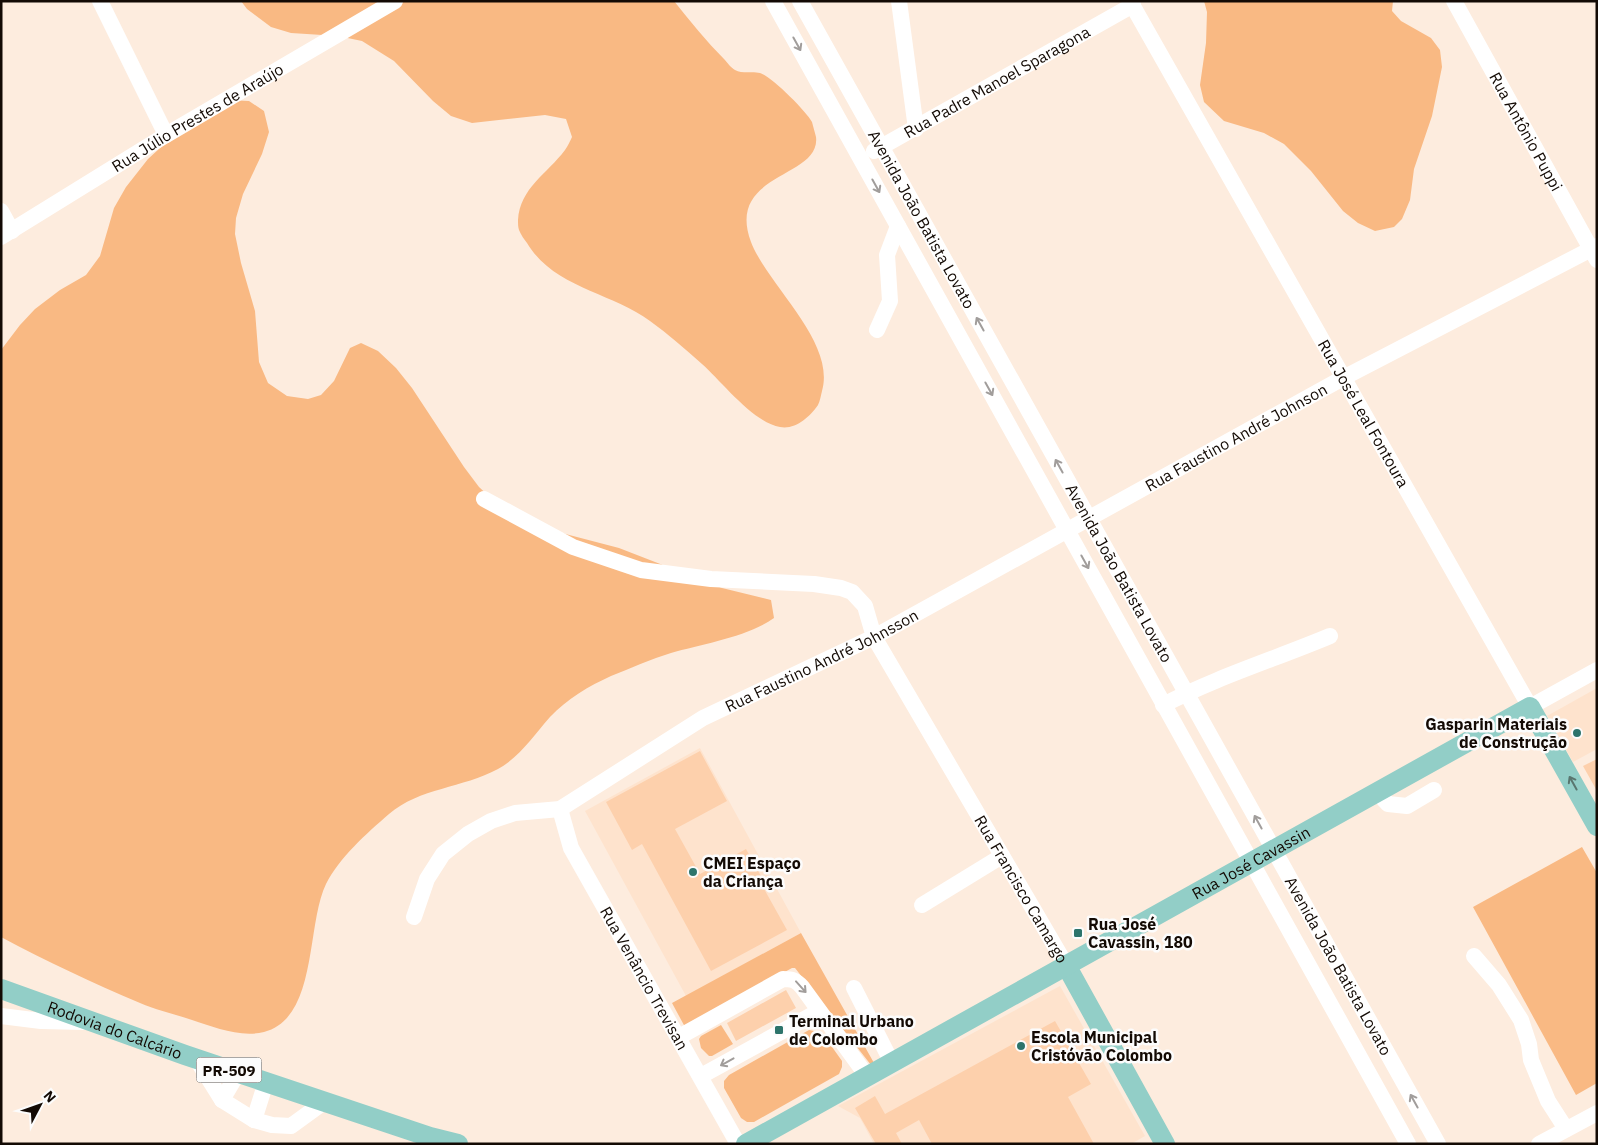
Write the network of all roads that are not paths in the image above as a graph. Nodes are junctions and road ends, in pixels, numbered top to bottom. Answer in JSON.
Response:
{"nodes":[{"id":1,"x":100,"y":1,"type":"edge"},
{"id":2,"x":395,"y":1,"type":"edge"},
{"id":3,"x":773,"y":1,"type":"edge"},
{"id":4,"x":800,"y":1,"type":"edge"},
{"id":5,"x":899,"y":1,"type":"edge"},
{"id":6,"x":1454,"y":1,"type":"edge"},
{"id":7,"x":1132,"y":3,"type":"edge"},
{"id":8,"x":916,"y":128,"type":"junction"},
{"id":9,"x":166,"y":135,"type":"junction"},
{"id":10,"x":882,"y":147,"type":"junction"},
{"id":11,"x":861,"y":159,"type":"junction"},
{"id":12,"x":1,"y":211,"type":"edge"},
{"id":13,"x":898,"y":226,"type":"junction"},
{"id":14,"x":7,"y":234,"type":"edge"},
{"id":15,"x":1595,"y":252,"type":"edge"},
{"id":16,"x":877,"y":330,"type":"dead end"},
{"id":17,"x":1343,"y":378,"type":"junction"},
{"id":18,"x":484,"y":499,"type":"dead end"},
{"id":19,"x":1088,"y":518,"type":"junction"},
{"id":20,"x":1067,"y":530,"type":"junction"},
{"id":21,"x":1330,"y":636,"type":"dead end"},
{"id":22,"x":874,"y":637,"type":"junction"},
{"id":23,"x":1597,"y":670,"type":"edge"},
{"id":24,"x":1186,"y":693,"type":"junction"},
{"id":25,"x":1164,"y":705,"type":"junction"},
{"id":26,"x":1530,"y":707,"type":"junction"},
{"id":27,"x":1236,"y":783,"type":"junction"},
{"id":28,"x":1434,"y":790,"type":"dead end"},
{"id":29,"x":1377,"y":792,"type":"junction"},
{"id":30,"x":1215,"y":795,"type":"junction"},
{"id":31,"x":560,"y":809,"type":"junction"},
{"id":32,"x":1597,"y":826,"type":"edge"},
{"id":33,"x":1274,"y":850,"type":"junction"},
{"id":34,"x":1002,"y":856,"type":"junction"},
{"id":35,"x":1252,"y":862,"type":"junction"},
{"id":36,"x":922,"y":905,"type":"dead end"},
{"id":37,"x":414,"y":917,"type":"dead end"},
{"id":38,"x":1474,"y":956,"type":"dead end"},
{"id":39,"x":1066,"y":965,"type":"junction"},
{"id":40,"x":854,"y":988,"type":"dead end"},
{"id":41,"x":1,"y":989,"type":"edge"},
{"id":42,"x":820,"y":1011,"type":"junction"},
{"id":43,"x":1,"y":1016,"type":"edge"},
{"id":44,"x":94,"y":1022,"type":"junction"},
{"id":45,"x":679,"y":1037,"type":"junction"},
{"id":46,"x":197,"y":1060,"type":"junction"},
{"id":47,"x":892,"y":1063,"type":"junction"},
{"id":48,"x":238,"y":1073,"type":"junction"},
{"id":49,"x":701,"y":1076,"type":"junction"},
{"id":50,"x":867,"y":1076,"type":"junction"},
{"id":51,"x":266,"y":1082,"type":"junction"},
{"id":52,"x":222,"y":1100,"type":"junction"},
{"id":53,"x":324,"y":1102,"type":"junction"},
{"id":54,"x":1597,"y":1113,"type":"edge"},
{"id":55,"x":254,"y":1120,"type":"junction"},
{"id":56,"x":1566,"y":1129,"type":"junction"},
{"id":57,"x":458,"y":1144,"type":"edge"},
{"id":58,"x":738,"y":1144,"type":"edge"},
{"id":59,"x":746,"y":1144,"type":"edge"},
{"id":60,"x":1165,"y":1144,"type":"edge"},
{"id":61,"x":1408,"y":1144,"type":"edge"},
{"id":62,"x":1438,"y":1144,"type":"edge"},
{"id":63,"x":1538,"y":1144,"type":"edge"}],
"edges":[{"from":1,"to":9,"type":"street"},
{"from":2,"to":9,"type":"street","name":"Rua Júlio Prestes de Araújo"},
{"from":3,"to":11,"type":"street","name":"Avenida João Batista Lovato","one_way":true},
{"from":4,"to":10,"type":"street","name":"Avenida João Batista Lovato"},
{"from":5,"to":8,"type":"street"},
{"from":6,"to":15,"type":"street","name":"Rua Antônio Puppi"},
{"from":7,"to":8,"type":"street","name":"Rua Padre Manoel Sparagona"},
{"from":7,"to":17,"type":"street","name":"Rua José Leal Fontoura"},
{"from":8,"to":10,"type":"street","name":"Rua Padre Manoel Sparagona"},
{"from":9,"to":14,"type":"street","name":"Rua Júlio Prestes de Araújo"},
{"from":10,"to":11,"type":"street","name":"Rua Padre Manoel Sparagona"},
{"from":19,"to":10,"type":"street","name":"Avenida João Batista Lovato","one_way":true},
{"from":11,"to":13,"type":"street","name":"Avenida João Batista Lovato","one_way":true},
{"from":12,"to":14,"type":"street"},
{"from":13,"to":16,"type":"street"},
{"from":13,"to":20,"type":"street","name":"Avenida João Batista Lovato","one_way":true},
{"from":15,"to":17,"type":"street","name":"Rua Faustino André Johnson"},
{"from":17,"to":19,"type":"street","name":"Rua Faustino André Johnson"},
{"from":17,"to":26,"type":"street","name":"Rua José Leal Fontoura"},
{"from":18,"to":22,"type":"street","name":"Rua Francisco Camargo"},
{"from":19,"to":20,"type":"street","name":"Rua Faustino André Johnsson"},
{"from":19,"to":24,"type":"street","name":"Avenida João Batista Lovato"},
{"from":20,"to":22,"type":"street","name":"Rua Faustino André Johnsson"},
{"from":20,"to":25,"type":"street","name":"Avenida João Batista Lovato","one_way":true},
{"from":21,"to":24,"type":"street"},
{"from":22,"to":31,"type":"street","name":"Rua Faustino André Johnsson"},
{"from":22,"to":34,"type":"street","name":"Rua Francisco Camargo"},
{"from":23,"to":26,"type":"street","name":"Rua José Cavassin"},
{"from":24,"to":25,"type":"street"},
{"from":24,"to":27,"type":"street","name":"Avenida João Batista Lovato"},
{"from":25,"to":30,"type":"street","name":"Avenida João Batista Lovato"},
{"from":26,"to":29,"type":"main road","name":"Rua José Cavassin"},
{"from":32,"to":26,"type":"main road","name":"Rua José Leal Fontoura","one_way":true},
{"from":27,"to":30,"type":"street"},
{"from":33,"to":27,"type":"street","name":"Avenida João Batista Lovato","one_way":true},
{"from":28,"to":29,"type":"street"},
{"from":29,"to":33,"type":"main road","name":"Rua José Cavassin"},
{"from":30,"to":35,"type":"street","name":"Avenida João Batista Lovato"},
{"from":31,"to":37,"type":"street"},
{"from":31,"to":45,"type":"street","name":"Rua Venâncio Trevisan"},
{"from":33,"to":35,"type":"main road","name":"Rua José Cavassin"},
{"from":62,"to":33,"type":"street","name":"Avenida João Batista Lovato","one_way":true},
{"from":34,"to":36,"type":"street"},
{"from":34,"to":39,"type":"street","name":"Rua Francisco Camargo"},
{"from":35,"to":39,"type":"main road","name":"Rua José Cavassin"},
{"from":35,"to":61,"type":"street","name":"Avenida João Batista Lovato"},
{"from":38,"to":56,"type":"street"},
{"from":39,"to":47,"type":"main road","name":"Rua José Cavassin"},
{"from":39,"to":60,"type":"main road","name":"Rua Francisco Camargo"},
{"from":40,"to":47,"type":"street"},
{"from":41,"to":44,"type":"main road","name":"Rodovia do Calcário","number":"PR-509"},
{"from":45,"to":42,"type":"street","one_way":true},
{"from":42,"to":49,"type":"street","one_way":true},
{"from":42,"to":50,"type":"street"},
{"from":43,"to":44,"type":"street"},
{"from":44,"to":46,"type":"main road","name":"Rodovia do Calcário","number":"PR-509"},
{"from":45,"to":49,"type":"street","name":"Rua Venâncio Trevisan"},
{"from":46,"to":48,"type":"main road","name":"Rodovia do Calcário","number":"PR-509"},
{"from":46,"to":52,"type":"street"},
{"from":47,"to":50,"type":"main road","name":"Rua José Cavassin"},
{"from":48,"to":51,"type":"main road","name":"Rodovia do Calcário","number":"PR-509"},
{"from":48,"to":52,"type":"street"},
{"from":49,"to":58,"type":"street","name":"Rua Venâncio Trevisan"},
{"from":50,"to":59,"type":"main road","name":"Rua José Cavassin"},
{"from":51,"to":53,"type":"main road","name":"Rodovia do Calcário","number":"PR-509"},
{"from":51,"to":55,"type":"street"},
{"from":52,"to":55,"type":"street"},
{"from":53,"to":55,"type":"street"},
{"from":53,"to":57,"type":"main road","name":"Rodovia do Calcário","number":"PR-509"},
{"from":54,"to":56,"type":"street"},
{"from":56,"to":63,"type":"street"}]}
